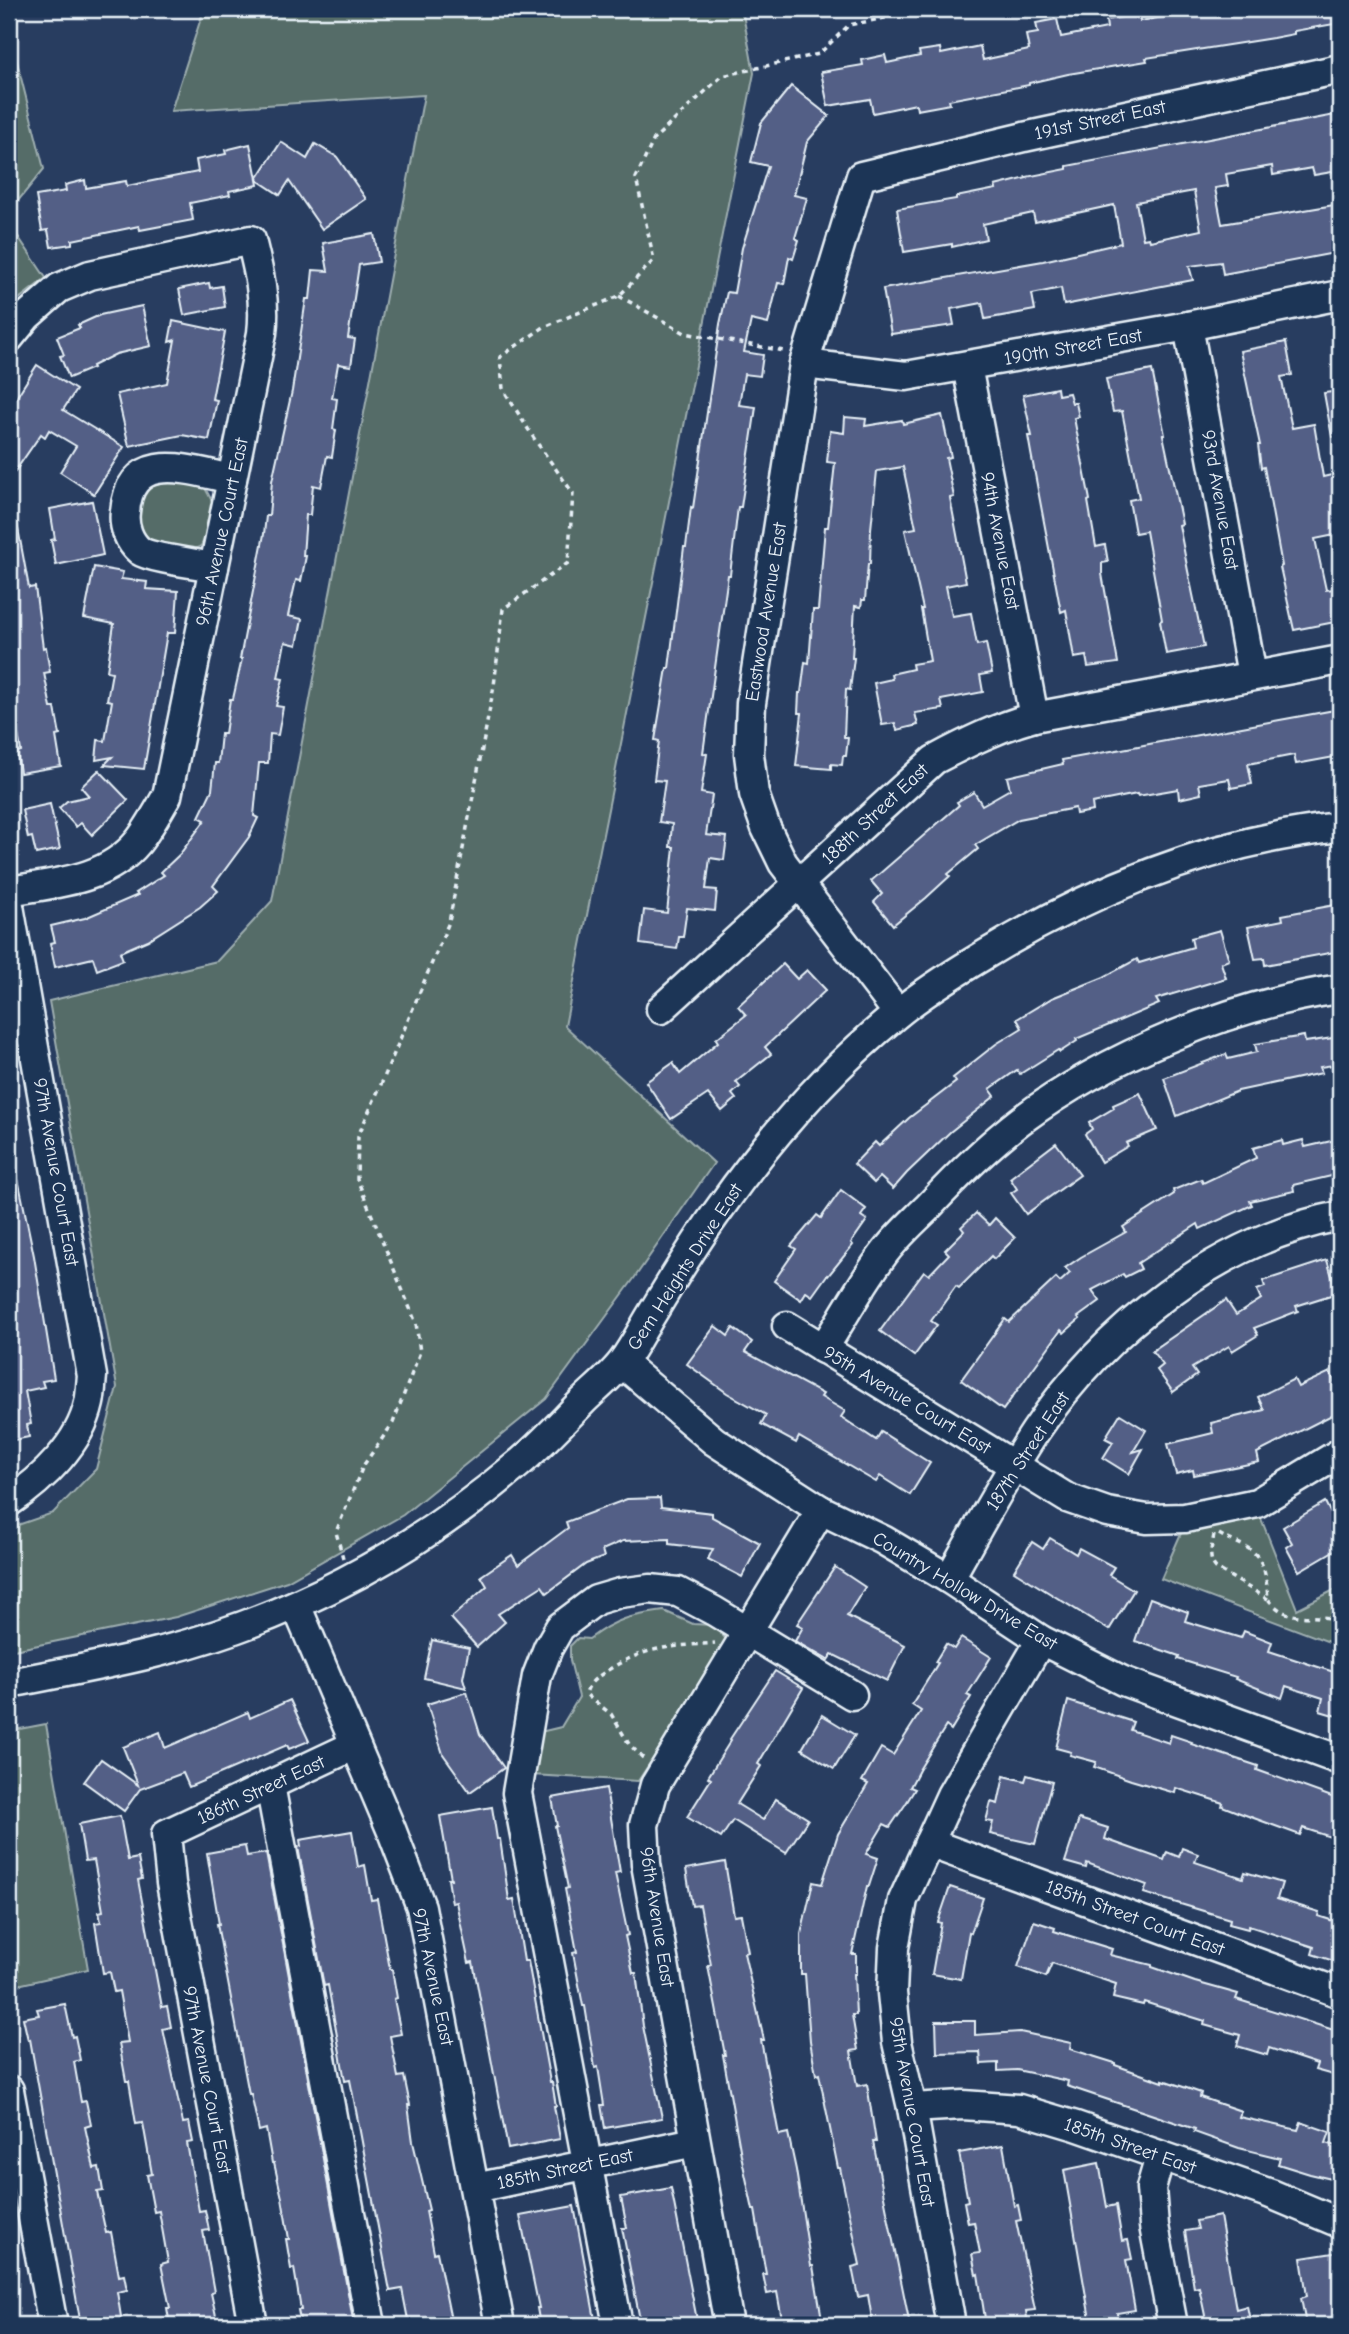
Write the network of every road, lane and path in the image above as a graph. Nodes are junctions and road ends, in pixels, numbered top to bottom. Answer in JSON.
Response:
{"nodes":[{"id":1,"x":931,"y":9,"type":"edge"},
{"id":2,"x":1340,"y":69,"type":"edge"},
{"id":3,"x":862,"y":176,"type":"joint"},
{"id":4,"x":1340,"y":295,"type":"edge"},
{"id":5,"x":619,"y":296,"type":"junction"},
{"id":6,"x":1188,"y":326,"type":"junction"},
{"id":7,"x":9,"y":338,"type":"edge"},
{"id":8,"x":804,"y":364,"type":"junction"},
{"id":9,"x":967,"y":366,"type":"junction"},
{"id":10,"x":232,"y":479,"type":"junction"},
{"id":11,"x":214,"y":567,"type":"junction"},
{"id":12,"x":1340,"y":660,"type":"edge"},
{"id":13,"x":1252,"y":675,"type":"junction"},
{"id":14,"x":1034,"y":717,"type":"junction"},
{"id":15,"x":1340,"y":827,"type":"edge"},
{"id":16,"x":799,"y":884,"type":"junction"},
{"id":17,"x":9,"y":891,"type":"edge"},
{"id":18,"x":9,"y":906,"type":"edge"},
{"id":19,"x":1340,"y":989,"type":"edge"},
{"id":20,"x":661,"y":1009,"type":"dead end"},
{"id":21,"x":898,"y":1013,"type":"junction"},
{"id":22,"x":1340,"y":1216,"type":"edge"},
{"id":23,"x":787,"y":1326,"type":"dead end"},
{"id":24,"x":823,"y":1349,"type":"junction"},
{"id":25,"x":622,"y":1363,"type":"junction"},
{"id":26,"x":1340,"y":1453,"type":"edge"},
{"id":27,"x":1014,"y":1465,"type":"junction"},
{"id":28,"x":9,"y":1502,"type":"edge"},
{"id":29,"x":821,"y":1510,"type":"junction"},
{"id":30,"x":949,"y":1579,"type":"junction"},
{"id":31,"x":349,"y":1580,"type":"junction"},
{"id":32,"x":1268,"y":1599,"type":"junction"},
{"id":33,"x":296,"y":1605,"type":"junction"},
{"id":34,"x":1340,"y":1620,"type":"edge"},
{"id":35,"x":746,"y":1633,"type":"junction"},
{"id":36,"x":1041,"y":1640,"type":"junction"},
{"id":37,"x":9,"y":1683,"type":"edge"},
{"id":38,"x":852,"y":1695,"type":"dead end"},
{"id":39,"x":355,"y":1745,"type":"junction"},
{"id":40,"x":1340,"y":1760,"type":"edge"},
{"id":41,"x":663,"y":1772,"type":"junction"},
{"id":42,"x":270,"y":1785,"type":"junction"},
{"id":43,"x":166,"y":1834,"type":"joint"},
{"id":44,"x":929,"y":1843,"type":"junction"},
{"id":45,"x":1340,"y":1993,"type":"edge"},
{"id":46,"x":9,"y":2091,"type":"edge"},
{"id":47,"x":912,"y":2108,"type":"junction"},
{"id":48,"x":695,"y":2142,"type":"junction"},
{"id":49,"x":1160,"y":2157,"type":"junction"},
{"id":50,"x":589,"y":2163,"type":"junction"},
{"id":51,"x":475,"y":2188,"type":"junction"},
{"id":52,"x":1340,"y":2223,"type":"edge"},
{"id":53,"x":45,"y":2324,"type":"edge"},
{"id":54,"x":253,"y":2325,"type":"edge"},
{"id":55,"x":371,"y":2325,"type":"edge"},
{"id":56,"x":500,"y":2325,"type":"edge"},
{"id":57,"x":618,"y":2325,"type":"edge"},
{"id":58,"x":729,"y":2325,"type":"edge"},
{"id":59,"x":951,"y":2325,"type":"edge"},
{"id":60,"x":1173,"y":2325,"type":"edge"}],
"edges":[{"from":1,"to":5,"type":"path"},
{"from":2,"to":3,"type":"street","name":"191st Street East"},
{"from":3,"to":8,"type":"street","name":"Eastwood Avenue East"},
{"from":4,"to":6,"type":"street","name":"190th Street East"},
{"from":5,"to":8,"type":"path"},
{"from":5,"to":31,"type":"path"},
{"from":6,"to":9,"type":"street","name":"190th Street East"},
{"from":6,"to":13,"type":"street","name":"93rd Avenue East"},
{"from":7,"to":10,"type":"street","name":"96th Avenue Court East"},
{"from":8,"to":9,"type":"street","name":"190th Street East"},
{"from":8,"to":16,"type":"street","name":"Eastwood Avenue East"},
{"from":9,"to":14,"type":"street","name":"94th Avenue East"},
{"from":10,"to":11,"type":"street","name":"96th Avenue Court East"},
{"from":10,"to":11,"type":"street"},
{"from":11,"to":17,"type":"street","name":"96th Avenue Court East"},
{"from":12,"to":13,"type":"street","name":"188th Street East"},
{"from":13,"to":14,"type":"street","name":"188th Street East"},
{"from":14,"to":16,"type":"street","name":"188th Street East"},
{"from":15,"to":21,"type":"street","name":"Gem Heights Drive East"},
{"from":16,"to":20,"type":"street","name":"188th Street East"},
{"from":16,"to":21,"type":"street","name":"Eastwood Avenue East"},
{"from":18,"to":28,"type":"street","name":"97th Avenue Court East"},
{"from":19,"to":24,"type":"street"},
{"from":21,"to":25,"type":"street","name":"Gem Heights Drive East"},
{"from":22,"to":27,"type":"street","name":"187th Street East"},
{"from":23,"to":24,"type":"street","name":"95th Avenue Court East"},
{"from":24,"to":27,"type":"street","name":"95th Avenue Court East"},
{"from":25,"to":29,"type":"street","name":"Country Hollow Drive East"},
{"from":25,"to":31,"type":"street","name":"Gem Heights Drive East"},
{"from":26,"to":27,"type":"street","name":"95th Avenue Court East"},
{"from":27,"to":30,"type":"street","name":"187th Street East"},
{"from":29,"to":30,"type":"street","name":"Country Hollow Drive East"},
{"from":29,"to":35,"type":"street","name":"96th Avenue East"},
{"from":30,"to":36,"type":"street","name":"Country Hollow Drive East"},
{"from":31,"to":33,"type":"street","name":"Gem Heights Drive East"},
{"from":32,"to":32,"type":"path"},
{"from":32,"to":34,"type":"path"},
{"from":33,"to":37,"type":"street","name":"Gem Heights Drive East"},
{"from":33,"to":39,"type":"street","name":"97th Avenue East"},
{"from":35,"to":38,"type":"street"},
{"from":35,"to":41,"type":"street","name":"96th Avenue East"},
{"from":35,"to":41,"type":"path"},
{"from":35,"to":50,"type":"street"},
{"from":36,"to":40,"type":"street","name":"Country Hollow Drive East"},
{"from":36,"to":44,"type":"street","name":"95th Avenue Court East"},
{"from":39,"to":42,"type":"street","name":"186th Street East"},
{"from":39,"to":51,"type":"street","name":"97th Avenue East"},
{"from":41,"to":48,"type":"street","name":"96th Avenue East"},
{"from":42,"to":43,"type":"street","name":"186th Street East"},
{"from":42,"to":55,"type":"street"},
{"from":43,"to":54,"type":"street","name":"97th Avenue Court East"},
{"from":44,"to":45,"type":"street","name":"185th Street Court East"},
{"from":44,"to":47,"type":"street","name":"95th Avenue Court East"},
{"from":46,"to":53,"type":"street"},
{"from":47,"to":49,"type":"street","name":"185th Street East"},
{"from":47,"to":59,"type":"street","name":"95th Avenue Court East"},
{"from":48,"to":50,"type":"street","name":"185th Street East"},
{"from":48,"to":58,"type":"street","name":"96th Avenue East"},
{"from":49,"to":52,"type":"street","name":"185th Street East"},
{"from":49,"to":60,"type":"street"},
{"from":50,"to":51,"type":"street","name":"185th Street East"},
{"from":50,"to":57,"type":"street"},
{"from":51,"to":56,"type":"street","name":"97th Avenue East"}]}
